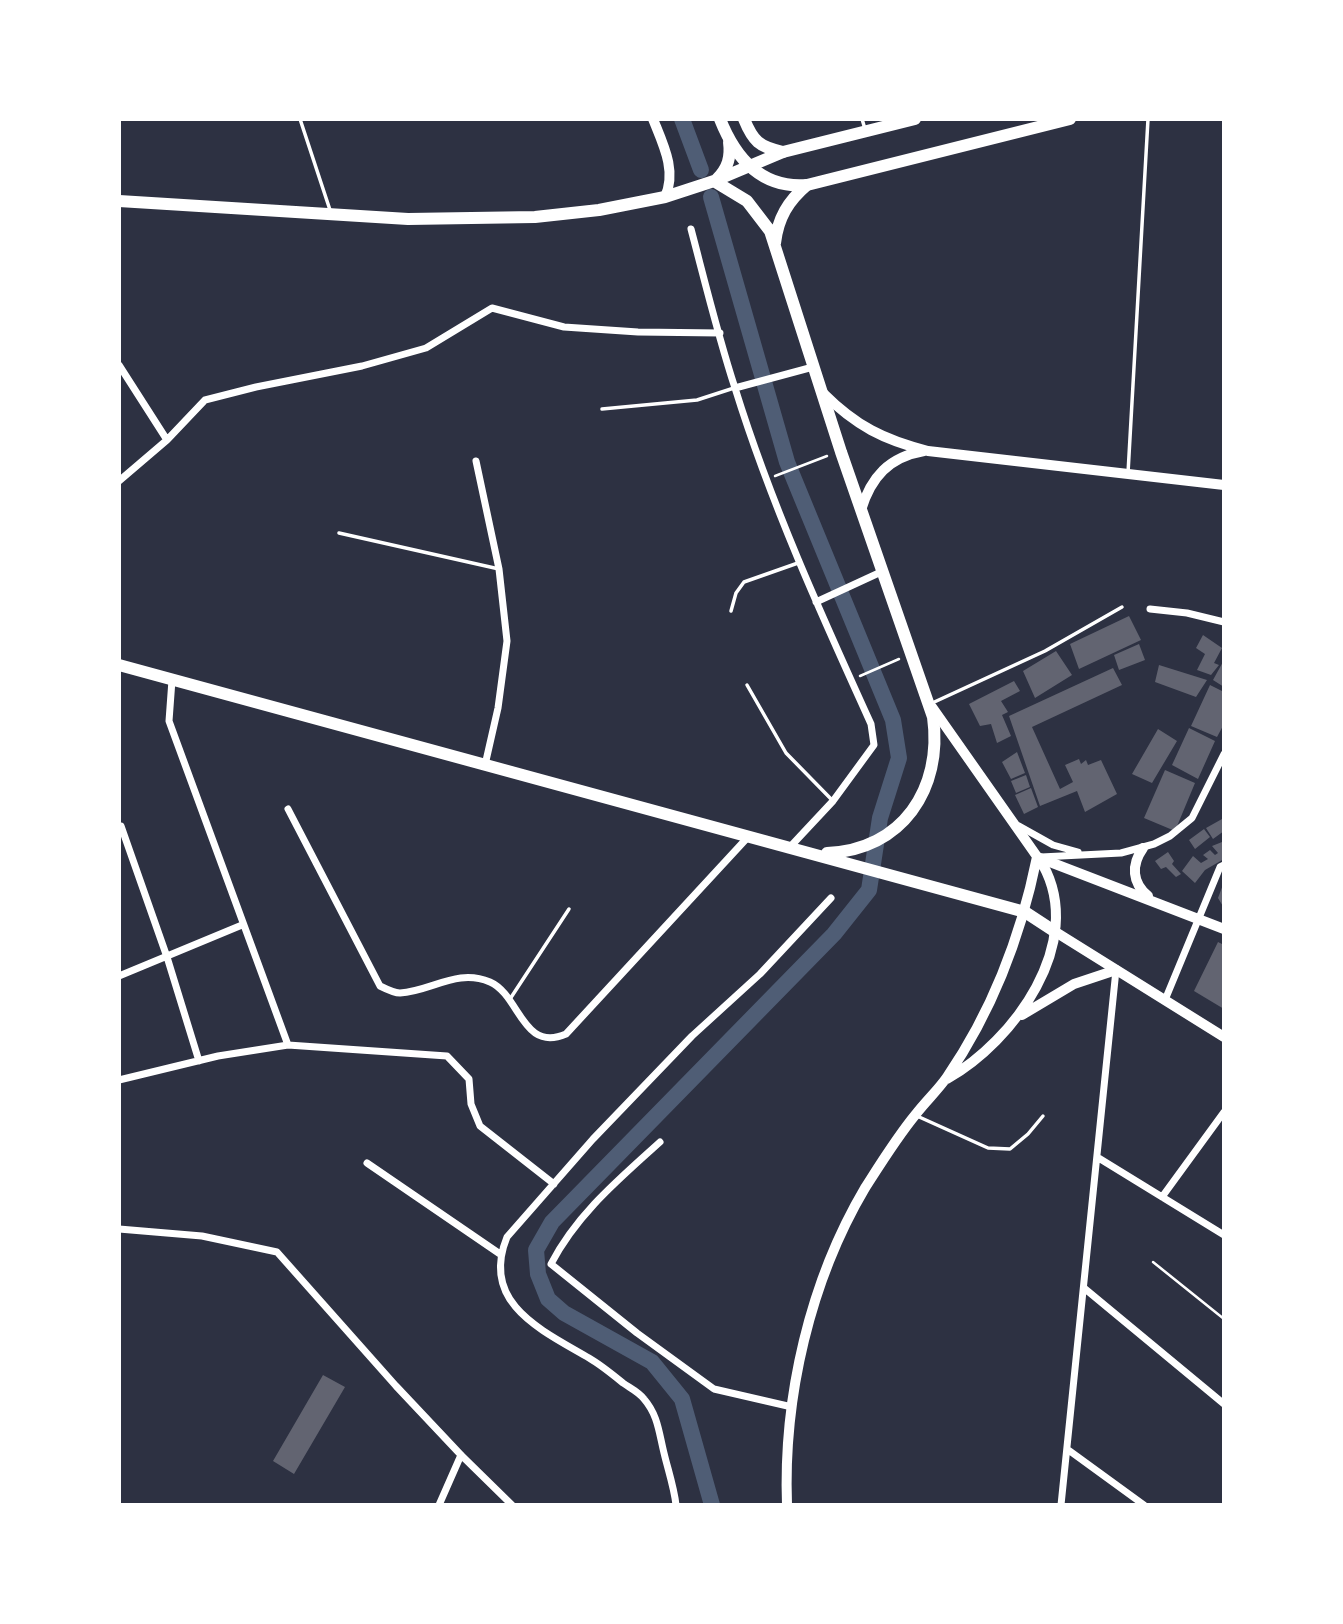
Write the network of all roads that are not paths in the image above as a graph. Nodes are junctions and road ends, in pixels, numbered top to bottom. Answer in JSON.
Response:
{"nodes":[{"id":1,"x":300,"y":119,"type":"edge"},
{"id":2,"x":653,"y":119,"type":"edge"},
{"id":3,"x":720,"y":119,"type":"edge"},
{"id":4,"x":744,"y":119,"type":"edge"},
{"id":5,"x":915,"y":119,"type":"edge"},
{"id":6,"x":1070,"y":119,"type":"edge"},
{"id":7,"x":1147,"y":119,"type":"edge"},
{"id":8,"x":864,"y":125,"type":"edge"},
{"id":9,"x":750,"y":132,"type":"junction"},
{"id":10,"x":729,"y":142,"type":"junction"},
{"id":11,"x":783,"y":152,"type":"junction"},
{"id":12,"x":748,"y":166,"type":"junction"},
{"id":13,"x":714,"y":181,"type":"junction"},
{"id":14,"x":807,"y":185,"type":"junction"},
{"id":15,"x":665,"y":197,"type":"junction"},
{"id":16,"x":119,"y":201,"type":"edge"},
{"id":17,"x":332,"y":215,"type":"junction"},
{"id":18,"x":691,"y":229,"type":"dead end"},
{"id":19,"x":775,"y":243,"type":"junction"},
{"id":20,"x":720,"y":333,"type":"junction"},
{"id":21,"x":119,"y":365,"type":"edge"},
{"id":22,"x":813,"y":367,"type":"junction"},
{"id":23,"x":735,"y":388,"type":"junction"},
{"id":24,"x":820,"y":391,"type":"junction"},
{"id":25,"x":602,"y":409,"type":"dead end"},
{"id":26,"x":167,"y":440,"type":"junction"},
{"id":27,"x":928,"y":451,"type":"junction"},
{"id":28,"x":475,"y":461,"type":"dead end"},
{"id":29,"x":1128,"y":475,"type":"junction"},
{"id":30,"x":119,"y":481,"type":"edge"},
{"id":31,"x":1224,"y":485,"type":"edge"},
{"id":32,"x":861,"y":510,"type":"junction"},
{"id":33,"x":339,"y":533,"type":"dead end"},
{"id":34,"x":798,"y":563,"type":"junction"},
{"id":35,"x":499,"y":569,"type":"junction"},
{"id":36,"x":881,"y":572,"type":"junction"},
{"id":37,"x":816,"y":602,"type":"junction"},
{"id":38,"x":1122,"y":607,"type":"dead end"},
{"id":39,"x":1150,"y":609,"type":"dead end"},
{"id":40,"x":731,"y":611,"type":"dead end"},
{"id":41,"x":1224,"y":622,"type":"edge"},
{"id":42,"x":119,"y":666,"type":"edge"},
{"id":43,"x":172,"y":680,"type":"junction"},
{"id":44,"x":747,"y":685,"type":"dead end"},
{"id":45,"x":930,"y":704,"type":"junction"},
{"id":46,"x":1224,"y":754,"type":"edge"},
{"id":47,"x":485,"y":765,"type":"junction"},
{"id":48,"x":832,"y":801,"type":"junction"},
{"id":49,"x":289,"y":810,"type":"dead end"},
{"id":50,"x":1010,"y":818,"type":"junction"},
{"id":51,"x":121,"y":826,"type":"dead end"},
{"id":52,"x":748,"y":837,"type":"junction"},
{"id":53,"x":789,"y":848,"type":"junction"},
{"id":54,"x":1143,"y":848,"type":"junction"},
{"id":55,"x":1103,"y":855,"type":"junction"},
{"id":56,"x":829,"y":856,"type":"junction"},
{"id":57,"x":1037,"y":857,"type":"junction"},
{"id":58,"x":1224,"y":865,"type":"edge"},
{"id":59,"x":831,"y":898,"type":"dead end"},
{"id":60,"x":1157,"y":903,"type":"junction"},
{"id":61,"x":569,"y":909,"type":"dead end"},
{"id":62,"x":1025,"y":912,"type":"junction"},
{"id":63,"x":1199,"y":919,"type":"junction"},
{"id":64,"x":242,"y":925,"type":"junction"},
{"id":65,"x":1224,"y":929,"type":"edge"},
{"id":66,"x":1054,"y":931,"type":"junction"},
{"id":67,"x":167,"y":957,"type":"junction"},
{"id":68,"x":1116,"y":970,"type":"junction"},
{"id":69,"x":119,"y":976,"type":"edge"},
{"id":70,"x":1165,"y":1000,"type":"junction"},
{"id":71,"x":509,"y":1001,"type":"junction"},
{"id":72,"x":1017,"y":1018,"type":"junction"},
{"id":73,"x":1224,"y":1037,"type":"edge"},
{"id":74,"x":288,"y":1045,"type":"junction"},
{"id":75,"x":199,"y":1061,"type":"junction"},
{"id":76,"x":119,"y":1080,"type":"edge"},
{"id":77,"x":945,"y":1080,"type":"junction"},
{"id":78,"x":1224,"y":1112,"type":"edge"},
{"id":79,"x":915,"y":1115,"type":"junction"},
{"id":80,"x":1043,"y":1115,"type":"dead end"},
{"id":81,"x":660,"y":1142,"type":"dead end"},
{"id":82,"x":1097,"y":1157,"type":"junction"},
{"id":83,"x":367,"y":1163,"type":"dead end"},
{"id":84,"x":554,"y":1184,"type":"junction"},
{"id":85,"x":1162,"y":1197,"type":"junction"},
{"id":86,"x":119,"y":1229,"type":"edge"},
{"id":87,"x":1224,"y":1235,"type":"edge"},
{"id":88,"x":500,"y":1254,"type":"junction"},
{"id":89,"x":1084,"y":1288,"type":"junction"},
{"id":90,"x":1224,"y":1404,"type":"edge"},
{"id":91,"x":792,"y":1407,"type":"junction"},
{"id":92,"x":1067,"y":1449,"type":"junction"},
{"id":93,"x":461,"y":1455,"type":"junction"},
{"id":94,"x":439,"y":1505,"type":"edge"},
{"id":95,"x":512,"y":1505,"type":"edge"},
{"id":96,"x":676,"y":1505,"type":"edge"},
{"id":97,"x":787,"y":1505,"type":"edge"},
{"id":98,"x":1061,"y":1505,"type":"edge"},
{"id":99,"x":1144,"y":1505,"type":"edge"}],
"edges":[{"from":1,"to":17,"type":"lane"},
{"from":2,"to":15,"type":"main road"},
{"from":3,"to":10,"type":"main road"},
{"from":4,"to":9,"type":"main road"},
{"from":5,"to":8,"type":"main road"},
{"from":6,"to":14,"type":"main road"},
{"from":7,"to":29,"type":"lane"},
{"from":8,"to":11,"type":"main road"},
{"from":9,"to":10,"type":"main road"},
{"from":9,"to":11,"type":"main road"},
{"from":10,"to":12,"type":"main road"},
{"from":10,"to":13,"type":"main road"},
{"from":11,"to":12,"type":"main road"},
{"from":12,"to":13,"type":"main road"},
{"from":12,"to":14,"type":"main road"},
{"from":13,"to":15,"type":"main road"},
{"from":13,"to":19,"type":"main road"},
{"from":14,"to":19,"type":"main road"},
{"from":15,"to":17,"type":"main road"},
{"from":16,"to":17,"type":"main road"},
{"from":18,"to":20,"type":"street"},
{"from":19,"to":22,"type":"main road"},
{"from":20,"to":23,"type":"street"},
{"from":20,"to":26,"type":"street"},
{"from":21,"to":26,"type":"street"},
{"from":22,"to":23,"type":"street"},
{"from":22,"to":24,"type":"main road"},
{"from":23,"to":25,"type":"lane"},
{"from":23,"to":34,"type":"street"},
{"from":24,"to":27,"type":"street"},
{"from":24,"to":32,"type":"main road"},
{"from":26,"to":30,"type":"street"},
{"from":27,"to":29,"type":"street"},
{"from":27,"to":32,"type":"street"},
{"from":28,"to":35,"type":"street"},
{"from":29,"to":31,"type":"street"},
{"from":32,"to":36,"type":"main road"},
{"from":33,"to":35,"type":"lane"},
{"from":34,"to":37,"type":"street"},
{"from":34,"to":40,"type":"lane"},
{"from":35,"to":47,"type":"street"},
{"from":36,"to":37,"type":"street"},
{"from":36,"to":45,"type":"main road"},
{"from":37,"to":48,"type":"street"},
{"from":38,"to":45,"type":"lane"},
{"from":39,"to":41,"type":"street"},
{"from":42,"to":43,"type":"main road"},
{"from":43,"to":47,"type":"main road"},
{"from":43,"to":64,"type":"street"},
{"from":44,"to":48,"type":"lane"},
{"from":45,"to":50,"type":"main road"},
{"from":45,"to":56,"type":"main road"},
{"from":46,"to":54,"type":"street"},
{"from":47,"to":52,"type":"main road"},
{"from":48,"to":53,"type":"street"},
{"from":49,"to":71,"type":"street"},
{"from":50,"to":55,"type":"street"},
{"from":50,"to":57,"type":"main road"},
{"from":51,"to":67,"type":"street"},
{"from":52,"to":53,"type":"main road"},
{"from":52,"to":71,"type":"street"},
{"from":53,"to":56,"type":"main road"},
{"from":54,"to":55,"type":"street"},
{"from":54,"to":60,"type":"street"},
{"from":55,"to":57,"type":"street"},
{"from":56,"to":62,"type":"main road"},
{"from":57,"to":60,"type":"street"},
{"from":57,"to":62,"type":"main road"},
{"from":57,"to":66,"type":"main road"},
{"from":58,"to":63,"type":"street"},
{"from":59,"to":84,"type":"street"},
{"from":60,"to":63,"type":"street"},
{"from":61,"to":71,"type":"lane"},
{"from":62,"to":66,"type":"main road"},
{"from":62,"to":77,"type":"main road"},
{"from":63,"to":65,"type":"street"},
{"from":63,"to":70,"type":"street"},
{"from":64,"to":67,"type":"street"},
{"from":64,"to":74,"type":"street"},
{"from":66,"to":68,"type":"street"},
{"from":66,"to":72,"type":"main road"},
{"from":67,"to":69,"type":"street"},
{"from":67,"to":75,"type":"street"},
{"from":68,"to":70,"type":"street"},
{"from":68,"to":72,"type":"main road"},
{"from":68,"to":82,"type":"street"},
{"from":70,"to":73,"type":"street"},
{"from":72,"to":77,"type":"main road"},
{"from":74,"to":75,"type":"street"},
{"from":74,"to":84,"type":"street"},
{"from":75,"to":76,"type":"street"},
{"from":77,"to":79,"type":"main road"},
{"from":78,"to":85,"type":"street"},
{"from":79,"to":80,"type":"lane"},
{"from":79,"to":91,"type":"main road"},
{"from":81,"to":91,"type":"street"},
{"from":82,"to":85,"type":"street"},
{"from":82,"to":89,"type":"street"},
{"from":83,"to":88,"type":"street"},
{"from":84,"to":88,"type":"street"},
{"from":85,"to":87,"type":"street"},
{"from":86,"to":93,"type":"street"},
{"from":88,"to":96,"type":"street"},
{"from":89,"to":90,"type":"street"},
{"from":89,"to":92,"type":"street"},
{"from":91,"to":97,"type":"main road"},
{"from":92,"to":98,"type":"street"},
{"from":92,"to":99,"type":"street"},
{"from":93,"to":94,"type":"street"},
{"from":93,"to":95,"type":"street"}]}
